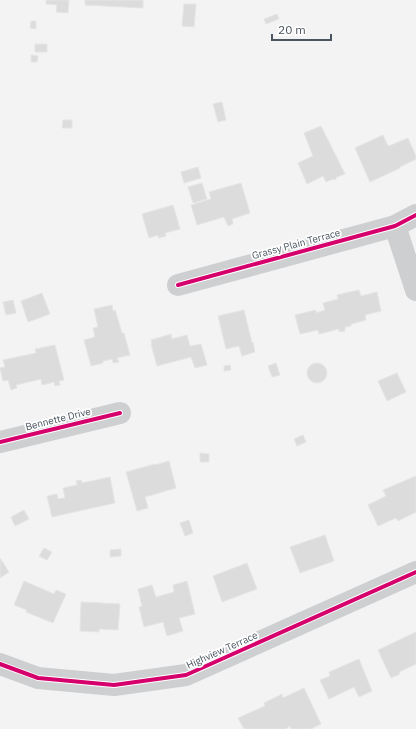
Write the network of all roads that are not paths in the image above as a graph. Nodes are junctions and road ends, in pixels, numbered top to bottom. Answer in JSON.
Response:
{"nodes":[{"id":1,"x":416,"y":215,"type":"edge"},
{"id":2,"x":395,"y":226,"type":"junction"},
{"id":3,"x":178,"y":285,"type":"dead end"},
{"id":4,"x":416,"y":290,"type":"edge"},
{"id":5,"x":120,"y":413,"type":"dead end"},
{"id":6,"x":0,"y":442,"type":"edge"},
{"id":7,"x":416,"y":572,"type":"edge"},
{"id":8,"x":0,"y":664,"type":"edge"}],
"edges":[{"from":1,"to":2,"type":"street","name":"Grassy Plain Terrace"},
{"from":2,"to":3,"type":"street","name":"Grassy Plain Terrace"},
{"from":2,"to":4,"type":"street"},
{"from":5,"to":6,"type":"street","name":"Bennette Drive"},
{"from":7,"to":8,"type":"street","name":"Highview Terrace"}]}
